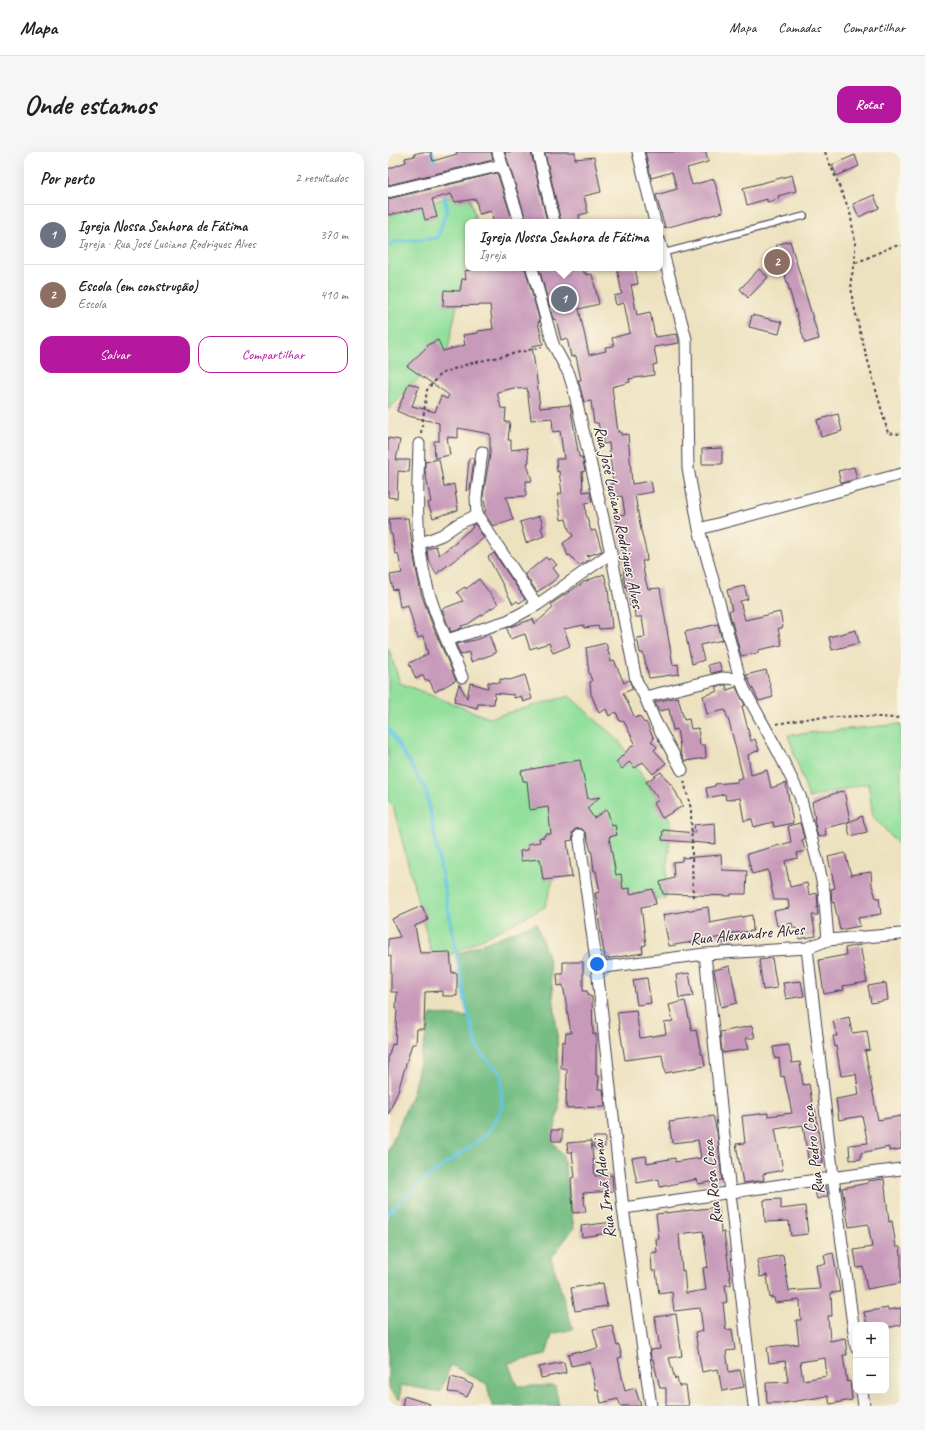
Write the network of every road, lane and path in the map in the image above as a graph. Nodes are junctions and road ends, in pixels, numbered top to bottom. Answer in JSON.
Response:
{"nodes":[{"id":1,"x":498,"y":152,"type":"edge"},
{"id":2,"x":538,"y":152,"type":"edge"},
{"id":3,"x":638,"y":152,"type":"edge"},
{"id":4,"x":825,"y":152,"type":"edge"},
{"id":5,"x":502,"y":165,"type":"junction"},
{"id":6,"x":388,"y":192,"type":"edge"},
{"id":7,"x":804,"y":216,"type":"dead end"},
{"id":8,"x":519,"y":219,"type":"edge"},
{"id":9,"x":553,"y":219,"type":"edge"},
{"id":10,"x":654,"y":219,"type":"edge"},
{"id":11,"x":901,"y":245,"type":"edge"},
{"id":12,"x":663,"y":253,"type":"joint"},
{"id":13,"x":856,"y":263,"type":"junction"},
{"id":14,"x":533,"y":271,"type":"edge"},
{"id":15,"x":553,"y":344,"type":"junction"},
{"id":16,"x":901,"y":434,"type":"edge"},
{"id":17,"x":419,"y":444,"type":"joint"},
{"id":18,"x":482,"y":452,"type":"dead end"},
{"id":19,"x":901,"y":474,"type":"edge"},
{"id":20,"x":477,"y":515,"type":"junction"},
{"id":21,"x":700,"y":529,"type":"junction"},
{"id":22,"x":419,"y":544,"type":"junction"},
{"id":23,"x":611,"y":553,"type":"junction"},
{"id":24,"x":537,"y":605,"type":"junction"},
{"id":25,"x":447,"y":640,"type":"junction"},
{"id":26,"x":462,"y":677,"type":"dead end"},
{"id":27,"x":740,"y":679,"type":"junction"},
{"id":28,"x":645,"y":697,"type":"junction"},
{"id":29,"x":901,"y":717,"type":"edge"},
{"id":30,"x":765,"y":727,"type":"junction"},
{"id":31,"x":682,"y":770,"type":"joint"},
{"id":32,"x":579,"y":835,"type":"dead end"},
{"id":33,"x":693,"y":899,"type":"dead end"},
{"id":34,"x":900,"y":934,"type":"edge"},
{"id":35,"x":828,"y":940,"type":"junction"},
{"id":36,"x":807,"y":948,"type":"junction"},
{"id":37,"x":705,"y":954,"type":"junction"},
{"id":38,"x":597,"y":968,"type":"junction"},
{"id":39,"x":901,"y":1169,"type":"edge"},
{"id":40,"x":833,"y":1177,"type":"junction"},
{"id":41,"x":730,"y":1193,"type":"junction"},
{"id":42,"x":623,"y":1208,"type":"junction"},
{"id":43,"x":853,"y":1326,"type":"edge"},
{"id":44,"x":862,"y":1394,"type":"edge"},
{"id":45,"x":651,"y":1406,"type":"edge"},
{"id":46,"x":754,"y":1406,"type":"edge"},
{"id":47,"x":864,"y":1406,"type":"edge"}],
"edges":[{"from":1,"to":5,"type":"street"},
{"from":2,"to":9,"type":"street"},
{"from":3,"to":10,"type":"street"},
{"from":4,"to":13,"type":"path"},
{"from":5,"to":6,"type":"street"},
{"from":5,"to":8,"type":"street"},
{"from":7,"to":12,"type":"lane"},
{"from":11,"to":13,"type":"path"},
{"from":12,"to":21,"type":"street"},
{"from":13,"to":16,"type":"path"},
{"from":14,"to":15,"type":"street","name":"Rua José Luciano Rodrigues Alves"},
{"from":15,"to":17,"type":"path"},
{"from":15,"to":23,"type":"street","name":"Rua José Luciano Rodrigues Alves"},
{"from":17,"to":22,"type":"street"},
{"from":18,"to":20,"type":"street"},
{"from":19,"to":21,"type":"street"},
{"from":20,"to":22,"type":"street"},
{"from":20,"to":24,"type":"street"},
{"from":21,"to":27,"type":"street"},
{"from":22,"to":25,"type":"street"},
{"from":23,"to":24,"type":"street"},
{"from":23,"to":28,"type":"street","name":"Rua José Luciano Rodrigues Alves"},
{"from":24,"to":25,"type":"street"},
{"from":25,"to":26,"type":"street"},
{"from":27,"to":28,"type":"street"},
{"from":27,"to":30,"type":"street"},
{"from":28,"to":31,"type":"street","name":"Rua José Luciano Rodrigues Alves"},
{"from":29,"to":30,"type":"path"},
{"from":30,"to":35,"type":"street"},
{"from":31,"to":33,"type":"path"},
{"from":32,"to":38,"type":"street","name":"Rua Irmã Adonai"},
{"from":34,"to":35,"type":"street","name":"Rua Alexandre Alves"},
{"from":35,"to":36,"type":"street","name":"Rua Alexandre Alves"},
{"from":36,"to":37,"type":"street","name":"Rua Alexandre Alves"},
{"from":36,"to":40,"type":"street","name":"Rua Pedro Coca"},
{"from":37,"to":38,"type":"street","name":"Rua Alexandre Alves"},
{"from":37,"to":41,"type":"street","name":"Rua Rosa Coca"},
{"from":38,"to":42,"type":"street","name":"Rua Irmã Adonai"},
{"from":39,"to":40,"type":"street"},
{"from":40,"to":41,"type":"street"},
{"from":40,"to":43,"type":"street","name":"Rua Pedro Coca"},
{"from":41,"to":42,"type":"street"},
{"from":41,"to":46,"type":"street","name":"Rua Rosa Coca"},
{"from":42,"to":45,"type":"street","name":"Rua Irmã Adonai"},
{"from":44,"to":47,"type":"street"}]}
